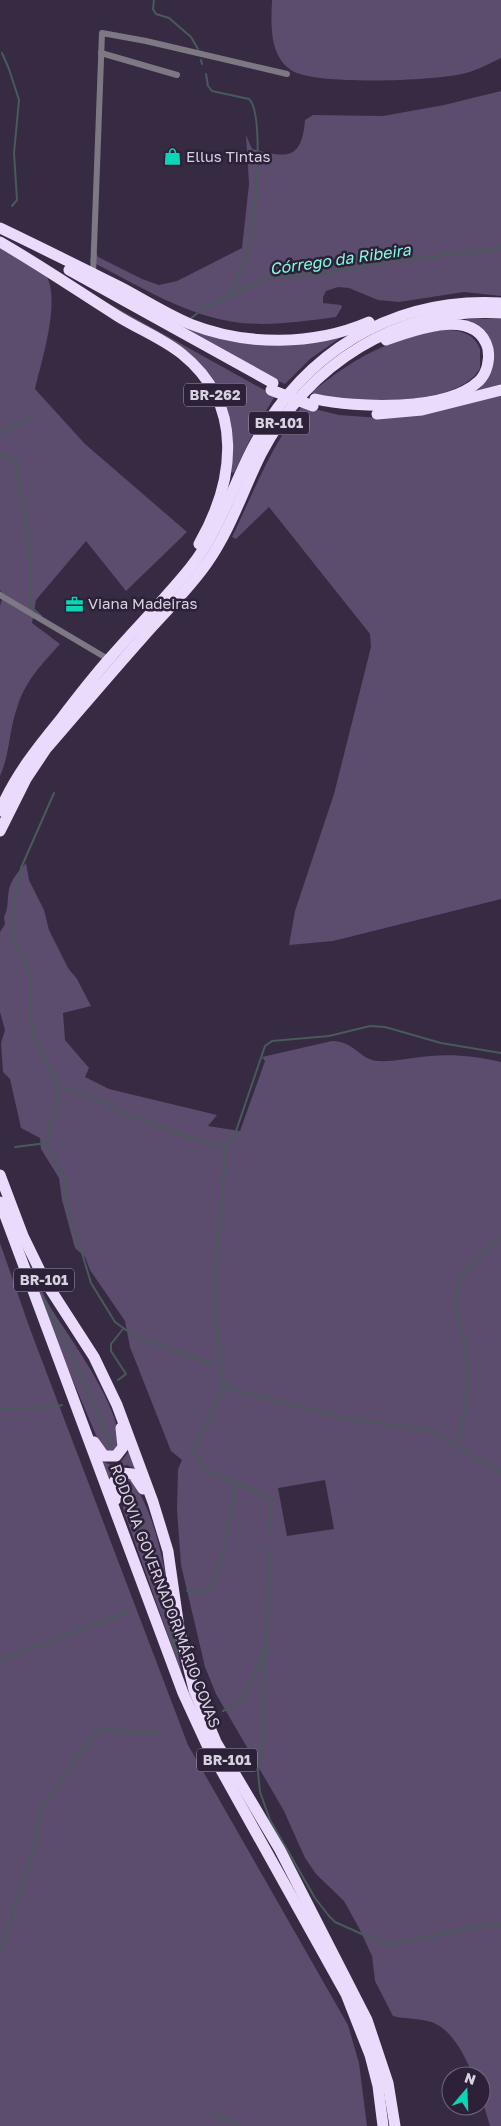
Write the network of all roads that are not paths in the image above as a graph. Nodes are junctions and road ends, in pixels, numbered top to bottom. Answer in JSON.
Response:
{"nodes":[{"id":1,"x":101,"y":53,"type":"junction"},
{"id":2,"x":287,"y":74,"type":"dead end"},
{"id":3,"x":177,"y":75,"type":"dead end"},
{"id":4,"x":0,"y":228,"type":"edge"},
{"id":5,"x":0,"y":232,"type":"edge"},
{"id":6,"x":0,"y":241,"type":"edge"},
{"id":7,"x":93,"y":274,"type":"junction"},
{"id":8,"x":501,"y":303,"type":"edge"},
{"id":9,"x":441,"y":305,"type":"junction"},
{"id":10,"x":501,"y":313,"type":"edge"},
{"id":11,"x":317,"y":378,"type":"junction"},
{"id":12,"x":272,"y":387,"type":"junction"},
{"id":13,"x":501,"y":390,"type":"edge"},
{"id":14,"x":314,"y":402,"type":"junction"},
{"id":15,"x":0,"y":595,"type":"edge"},
{"id":16,"x":133,"y":632,"type":"junction"},
{"id":17,"x":108,"y":659,"type":"junction"},
{"id":18,"x":0,"y":811,"type":"edge"},
{"id":19,"x":0,"y":831,"type":"edge"},
{"id":20,"x":0,"y":1175,"type":"edge"},
{"id":21,"x":0,"y":1202,"type":"edge"},
{"id":22,"x":104,"y":1376,"type":"junction"},
{"id":23,"x":70,"y":1391,"type":"junction"},
{"id":24,"x":168,"y":1551,"type":"junction"},
{"id":25,"x":136,"y":1565,"type":"junction"},
{"id":26,"x":383,"y":2126,"type":"edge"},
{"id":27,"x":395,"y":2126,"type":"edge"}],
"edges":[{"from":1,"to":2,"type":"street"},
{"from":1,"to":3,"type":"street"},
{"from":1,"to":7,"type":"street"},
{"from":4,"to":7,"type":"highway"},
{"from":5,"to":12,"type":"highway","number":"BR-262"},
{"from":6,"to":12,"type":"highway","number":"BR-262"},
{"from":6,"to":16,"type":"highway","number":"BR-262"},
{"from":7,"to":9,"type":"highway"},
{"from":8,"to":9,"type":"highway","number":"BR-101"},
{"from":9,"to":16,"type":"highway","number":"BR-101"},
{"from":10,"to":11,"type":"highway","number":"BR-101"},
{"from":11,"to":14,"type":"highway","number":"BR-262"},
{"from":11,"to":19,"type":"highway","number":"BR-101"},
{"from":12,"to":14,"type":"highway","number":"BR-262","bridge":true},
{"from":13,"to":14,"type":"highway","number":"BR-262"},
{"from":15,"to":17,"type":"street"},
{"from":16,"to":17,"type":"highway","number":"BR-101"},
{"from":17,"to":18,"type":"highway","number":"BR-101"},
{"from":20,"to":22,"type":"highway","name":"RODOVIA GOVERNADOR MÁRIO COVAS","number":"BR-101"},
{"from":21,"to":23,"type":"highway","name":"RODOVIA GOVERNADOR MÁRIO COVAS","number":"BR-101"},
{"from":22,"to":23,"type":"highway"},
{"from":22,"to":24,"type":"highway","name":"RODOVIA GOVERNADOR MÁRIO COVAS","number":"BR-101"},
{"from":23,"to":25,"type":"highway","name":"RODOVIA GOVERNADOR MÁRIO COVAS","number":"BR-101"},
{"from":24,"to":25,"type":"highway"},
{"from":24,"to":27,"type":"highway","name":"RODOVIA GOVERNADOR MÁRIO COVAS","number":"BR-101"},
{"from":25,"to":26,"type":"highway","name":"RODOVIA GOVERNADOR MÁRIO COVAS","number":"BR-101"}]}
